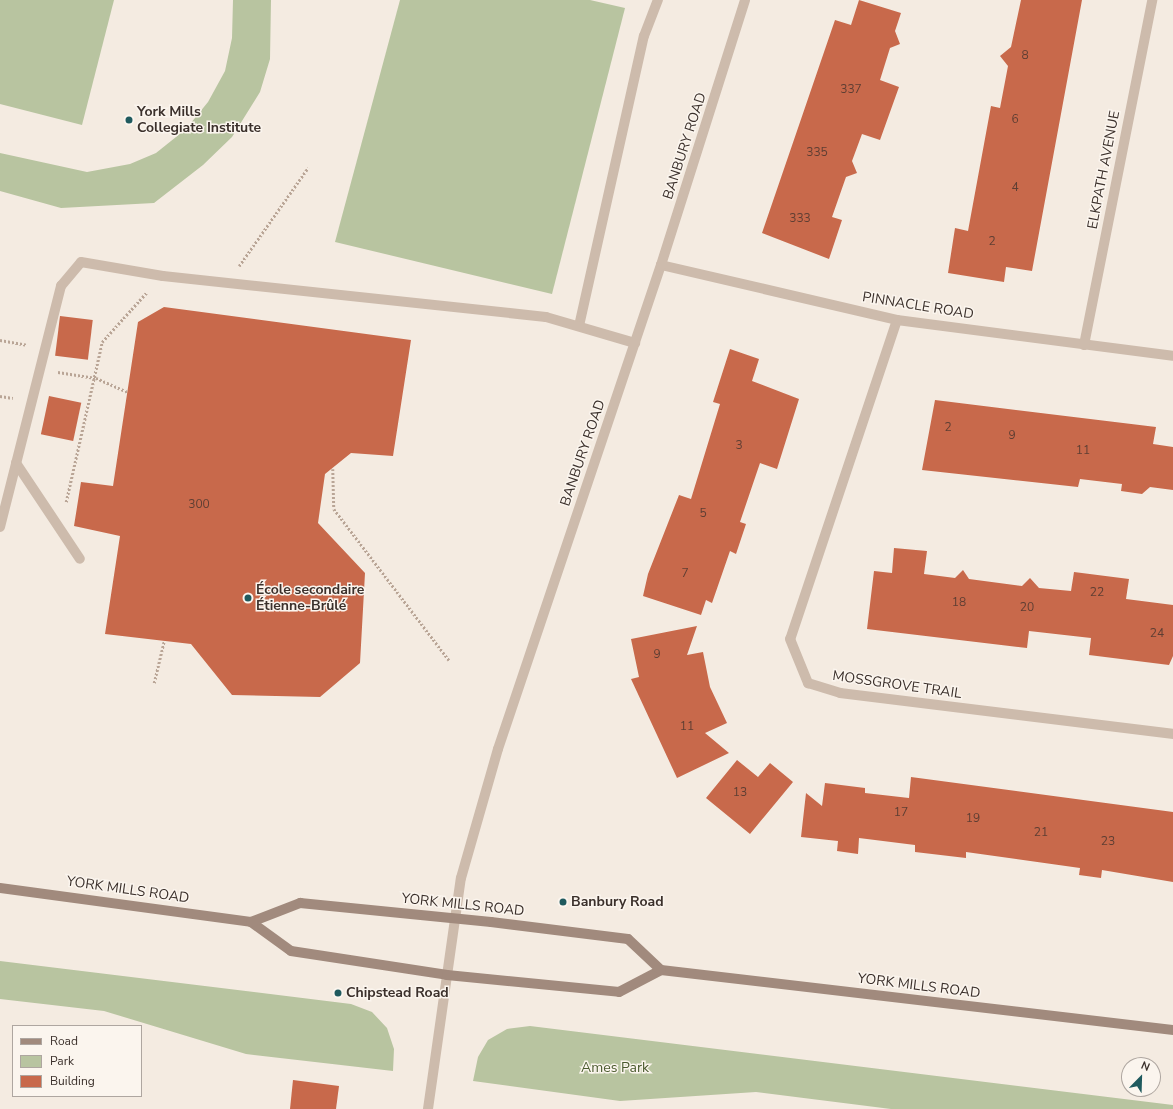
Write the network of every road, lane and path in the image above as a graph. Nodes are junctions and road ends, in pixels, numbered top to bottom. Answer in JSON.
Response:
{"nodes":[{"id":1,"x":658,"y":0,"type":"edge"},
{"id":2,"x":745,"y":0,"type":"edge"},
{"id":3,"x":1152,"y":0,"type":"edge"},
{"id":4,"x":308,"y":168,"type":"dead end"},
{"id":5,"x":661,"y":265,"type":"junction"},
{"id":6,"x":163,"y":276,"type":"junction"},
{"id":7,"x":227,"y":283,"type":"junction"},
{"id":8,"x":897,"y":320,"type":"junction"},
{"id":9,"x":579,"y":326,"type":"junction"},
{"id":10,"x":0,"y":340,"type":"edge"},
{"id":11,"x":635,"y":343,"type":"junction"},
{"id":12,"x":1084,"y":345,"type":"junction"},
{"id":13,"x":46,"y":348,"type":"junction"},
{"id":14,"x":1173,"y":356,"type":"edge"},
{"id":15,"x":40,"y":369,"type":"junction"},
{"id":16,"x":96,"y":378,"type":"junction"},
{"id":17,"x":128,"y":392,"type":"dead end"},
{"id":18,"x":16,"y":463,"type":"junction"},
{"id":19,"x":333,"y":469,"type":"dead end"},
{"id":20,"x":60,"y":526,"type":"junction"},
{"id":21,"x":0,"y":527,"type":"edge"},
{"id":22,"x":80,"y":559,"type":"dead end"},
{"id":23,"x":164,"y":641,"type":"dead end"},
{"id":24,"x":449,"y":660,"type":"dead end"},
{"id":25,"x":154,"y":683,"type":"dead end"},
{"id":26,"x":1173,"y":734,"type":"edge"},
{"id":27,"x":0,"y":888,"type":"edge"},
{"id":28,"x":454,"y":917,"type":"junction"},
{"id":29,"x":251,"y":922,"type":"junction"},
{"id":30,"x":661,"y":970,"type":"junction"},
{"id":31,"x":447,"y":975,"type":"junction"},
{"id":32,"x":1173,"y":1030,"type":"edge"},
{"id":33,"x":428,"y":1109,"type":"edge"}],
"edges":[{"from":1,"to":9,"type":"street"},
{"from":2,"to":5,"type":"street","name":"BANBURY ROAD"},
{"from":3,"to":12,"type":"street","name":"ELKPATH AVENUE"},
{"from":4,"to":7,"type":"path"},
{"from":5,"to":8,"type":"street","name":"PINNACLE ROAD"},
{"from":5,"to":11,"type":"street","name":"BANBURY ROAD"},
{"from":6,"to":7,"type":"street"},
{"from":6,"to":13,"type":"street"},
{"from":6,"to":16,"type":"path"},
{"from":7,"to":9,"type":"street"},
{"from":8,"to":12,"type":"street","name":"PINNACLE ROAD"},
{"from":8,"to":26,"type":"street","name":"MOSSGROVE TRAIL"},
{"from":9,"to":11,"type":"street"},
{"from":10,"to":13,"type":"path"},
{"from":11,"to":28,"type":"street","name":"BANBURY ROAD"},
{"from":12,"to":14,"type":"street","name":"PINNACLE ROAD"},
{"from":13,"to":15,"type":"street"},
{"from":15,"to":16,"type":"path"},
{"from":15,"to":18,"type":"street"},
{"from":16,"to":17,"type":"path"},
{"from":16,"to":20,"type":"path"},
{"from":18,"to":20,"type":"street"},
{"from":18,"to":21,"type":"street"},
{"from":19,"to":24,"type":"path"},
{"from":20,"to":22,"type":"street"},
{"from":23,"to":25,"type":"path"},
{"from":27,"to":29,"type":"main road","name":"YORK MILLS ROAD"},
{"from":28,"to":29,"type":"main road","name":"YORK MILLS ROAD"},
{"from":28,"to":30,"type":"main road","name":"YORK MILLS ROAD"},
{"from":28,"to":31,"type":"street","name":"BANBURY ROAD"},
{"from":29,"to":31,"type":"main road","name":"YORK MILLS ROAD"},
{"from":30,"to":31,"type":"main road","name":"YORK MILLS ROAD"},
{"from":30,"to":32,"type":"main road","name":"YORK MILLS ROAD"},
{"from":31,"to":33,"type":"street"}]}
